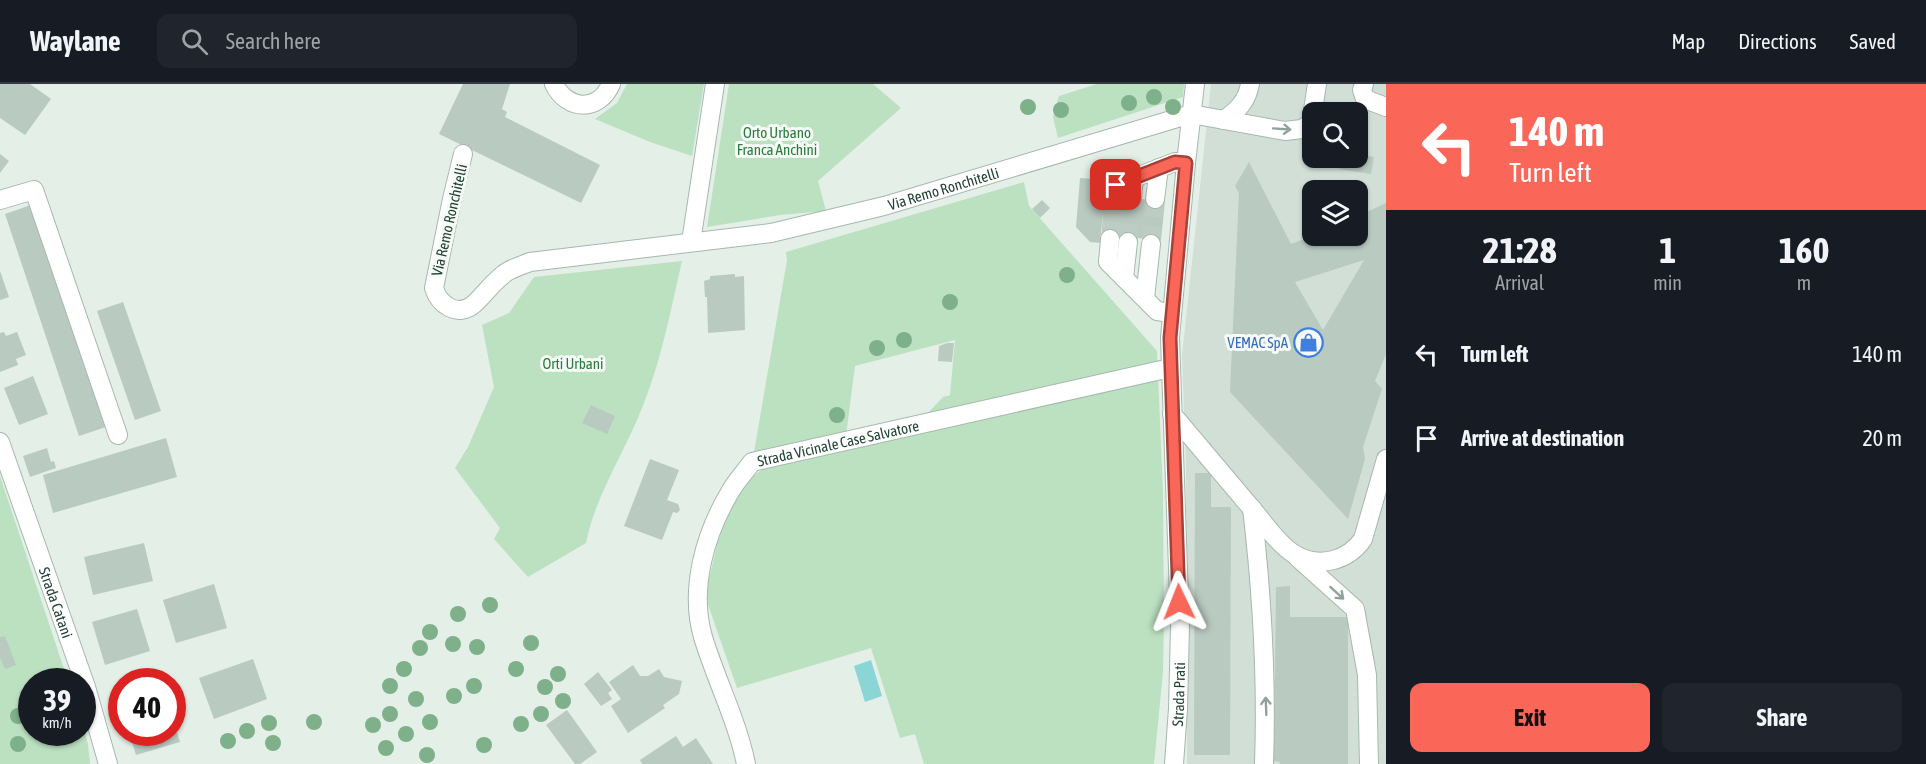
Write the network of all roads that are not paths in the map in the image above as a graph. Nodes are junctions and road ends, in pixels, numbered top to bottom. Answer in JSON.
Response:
{"nodes":[{"id":1,"x":554,"y":84,"type":"edge"},
{"id":2,"x":611,"y":84,"type":"edge"},
{"id":3,"x":715,"y":84,"type":"edge"},
{"id":4,"x":1195,"y":84,"type":"edge"},
{"id":5,"x":1250,"y":84,"type":"edge"},
{"id":6,"x":1317,"y":84,"type":"edge"},
{"id":7,"x":1364,"y":84,"type":"edge"},
{"id":8,"x":1386,"y":107,"type":"edge"},
{"id":9,"x":1191,"y":114,"type":"junction"},
{"id":10,"x":1224,"y":120,"type":"junction"},
{"id":11,"x":464,"y":154,"type":"dead end"},
{"id":12,"x":1186,"y":163,"type":"junction"},
{"id":13,"x":1159,"y":168,"type":"junction"},
{"id":14,"x":1124,"y":189,"type":"dead end"},
{"id":15,"x":1155,"y":199,"type":"tunnel mouth"},
{"id":16,"x":0,"y":200,"type":"edge"},
{"id":17,"x":691,"y":242,"type":"junction"},
{"id":18,"x":1151,"y":244,"type":"tunnel mouth"},
{"id":19,"x":1124,"y":278,"type":"junction"},
{"id":20,"x":1145,"y":298,"type":"junction"},
{"id":21,"x":1171,"y":313,"type":"junction"},
{"id":22,"x":1170,"y":368,"type":"junction"},
{"id":23,"x":1172,"y":414,"type":"junction"},
{"id":24,"x":118,"y":435,"type":"dead end"},
{"id":25,"x":0,"y":442,"type":"edge"},
{"id":26,"x":1386,"y":459,"type":"edge"},
{"id":27,"x":1252,"y":508,"type":"junction"},
{"id":28,"x":1294,"y":554,"type":"junction"},
{"id":29,"x":108,"y":764,"type":"edge"},
{"id":30,"x":746,"y":764,"type":"edge"},
{"id":31,"x":1174,"y":764,"type":"edge"},
{"id":32,"x":1264,"y":764,"type":"edge"},
{"id":33,"x":1369,"y":764,"type":"edge"}],
"edges":[{"from":1,"to":2,"type":"street"},
{"from":3,"to":17,"type":"street"},
{"from":4,"to":9,"type":"street","name":"Strada Prati"},
{"from":5,"to":10,"type":"street"},
{"from":10,"to":6,"type":"street","one_way":true},
{"from":7,"to":8,"type":"street"},
{"from":9,"to":10,"type":"street"},
{"from":9,"to":12,"type":"street","name":"Strada Prati"},
{"from":9,"to":17,"type":"street","name":"Via Remo Ronchitelli"},
{"from":11,"to":17,"type":"street","name":"Via Remo Ronchitelli"},
{"from":12,"to":13,"type":"street"},
{"from":12,"to":21,"type":"street","name":"Strada Prati"},
{"from":13,"to":14,"type":"street"},
{"from":13,"to":15,"type":"street"},
{"from":16,"to":24,"type":"street"},
{"from":18,"to":20,"type":"street"},
{"from":19,"to":19,"type":"street"},
{"from":19,"to":20,"type":"street"},
{"from":20,"to":21,"type":"street"},
{"from":21,"to":22,"type":"street","name":"Strada Prati"},
{"from":22,"to":23,"type":"street","name":"Strada Prati"},
{"from":22,"to":30,"type":"street","name":"Strada Vicinale Case Salvatore"},
{"from":23,"to":27,"type":"street"},
{"from":23,"to":31,"type":"street","name":"Strada Prati"},
{"from":25,"to":29,"type":"street","name":"Strada Catani"},
{"from":26,"to":28,"type":"street"},
{"from":27,"to":28,"type":"street"},
{"from":32,"to":27,"type":"street","one_way":true},
{"from":28,"to":33,"type":"street","one_way":true}]}
